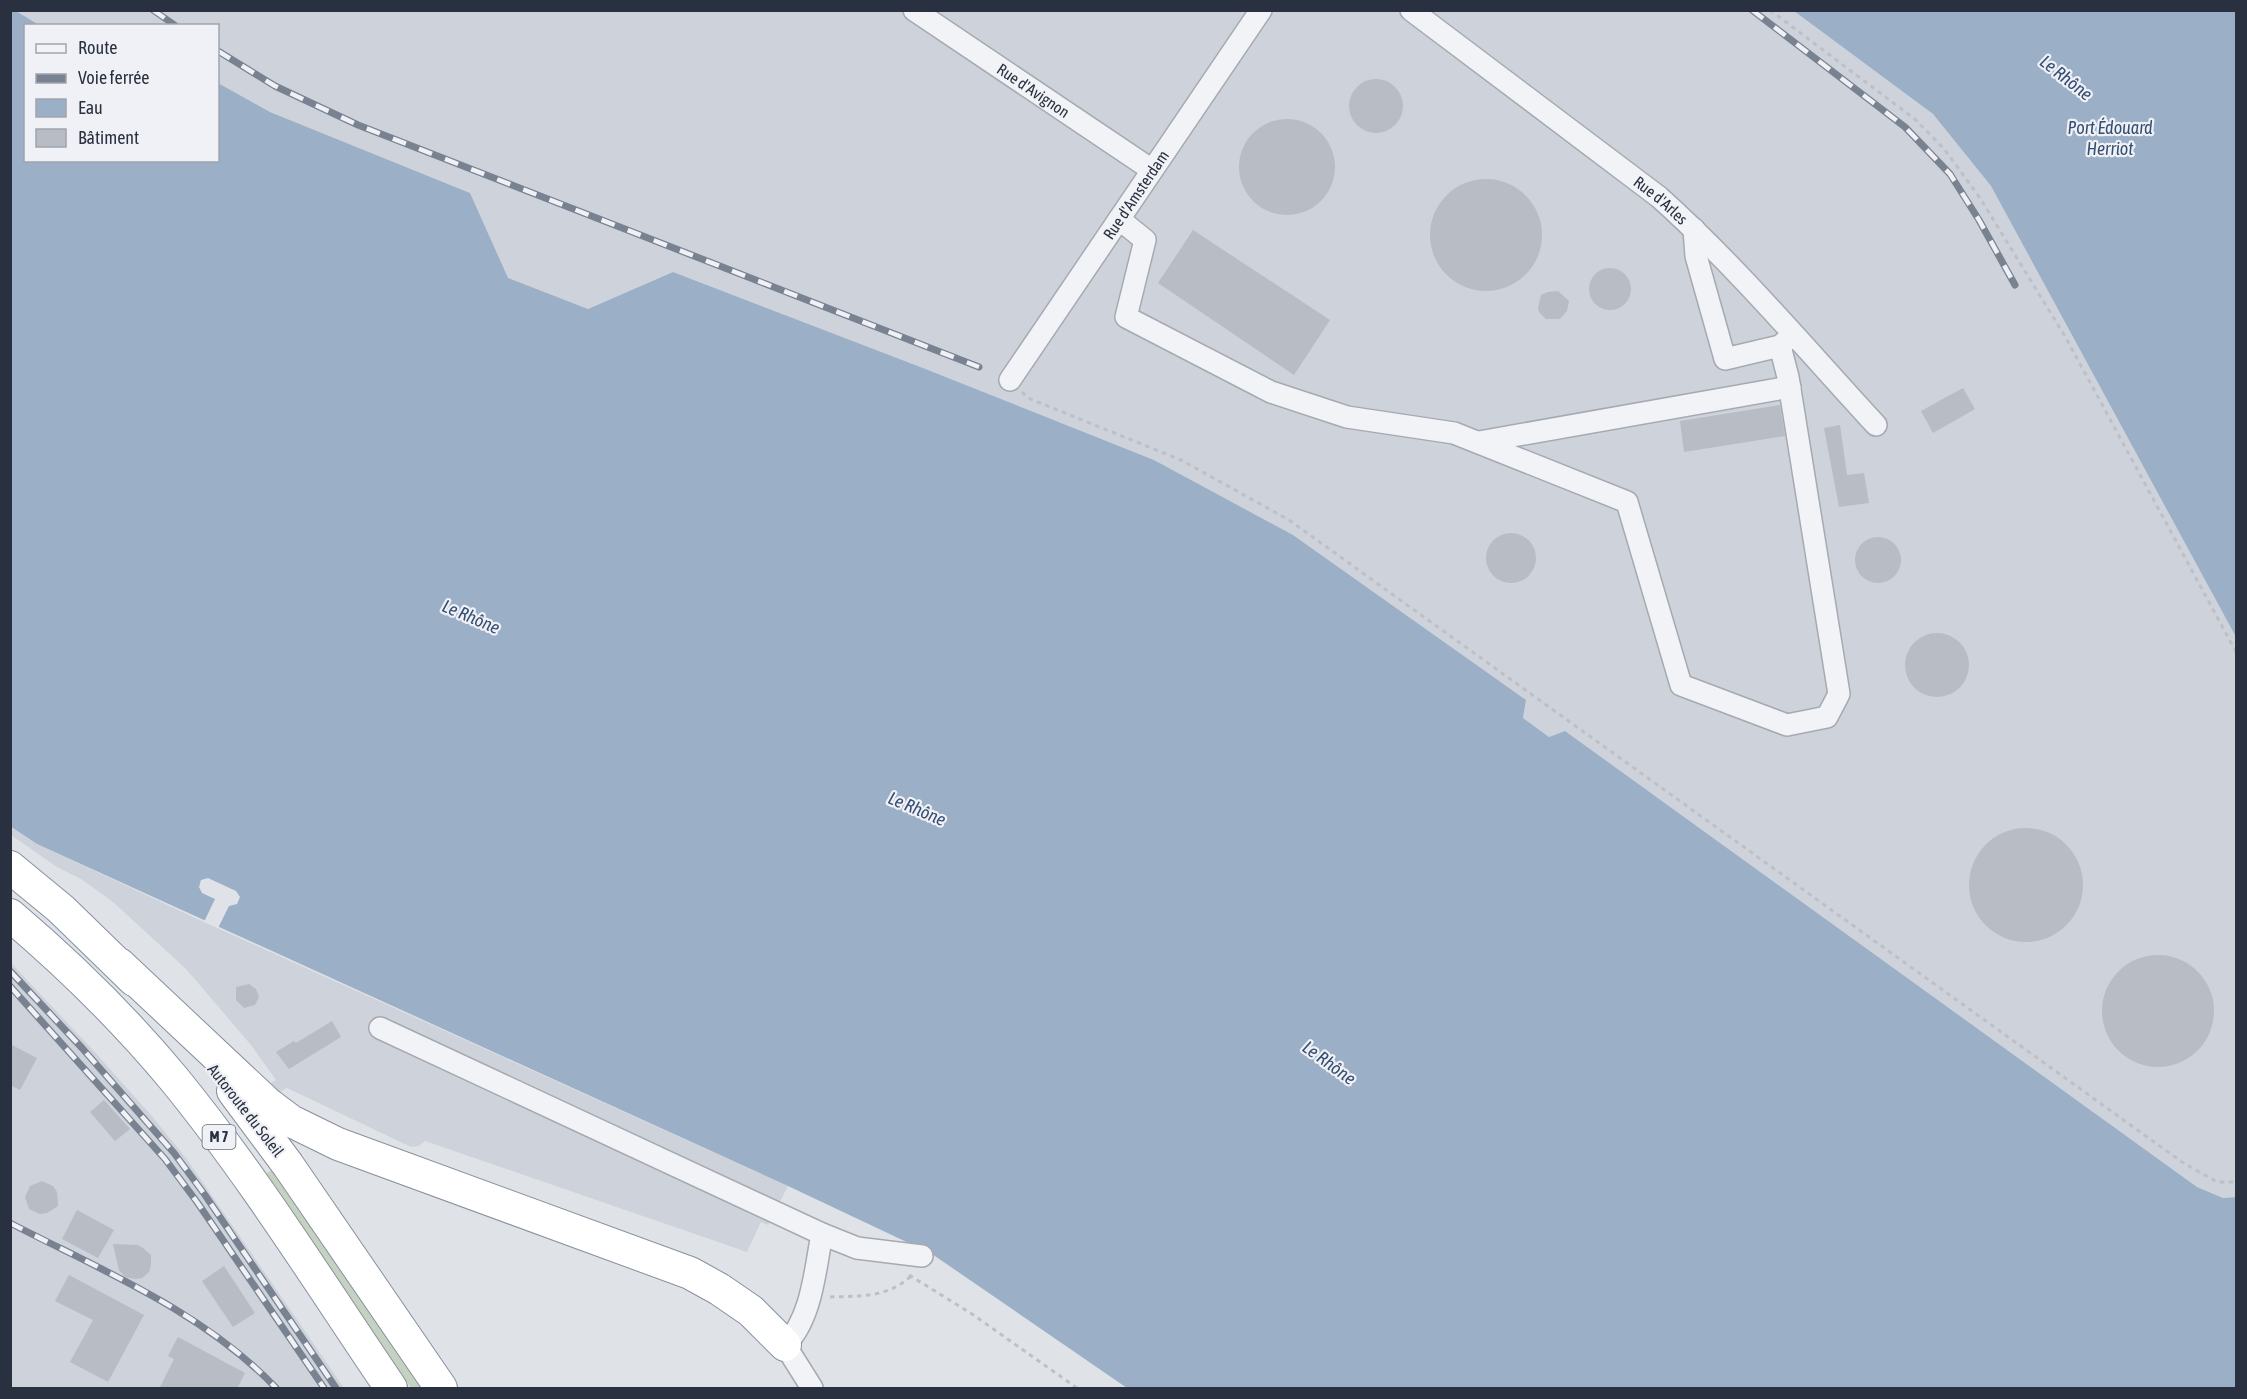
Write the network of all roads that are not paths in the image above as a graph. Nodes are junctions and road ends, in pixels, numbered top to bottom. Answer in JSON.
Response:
{"nodes":[{"id":1,"x":914,"y":10,"type":"edge"},
{"id":2,"x":1261,"y":10,"type":"edge"},
{"id":3,"x":1411,"y":10,"type":"edge"},
{"id":4,"x":1152,"y":170,"type":"junction"},
{"id":5,"x":1119,"y":219,"type":"junction"},
{"id":6,"x":1694,"y":229,"type":"junction"},
{"id":7,"x":1786,"y":340,"type":"junction"},
{"id":8,"x":1010,"y":380,"type":"road end"},
{"id":9,"x":1790,"y":387,"type":"junction"},
{"id":10,"x":1876,"y":425,"type":"dead end"},
{"id":11,"x":1478,"y":442,"type":"junction"},
{"id":12,"x":10,"y":867,"type":"edge"},
{"id":13,"x":10,"y":915,"type":"edge"},
{"id":14,"x":119,"y":964,"type":"junction"},
{"id":15,"x":380,"y":1028,"type":"dead end"},
{"id":16,"x":822,"y":1234,"type":"junction"},
{"id":17,"x":922,"y":1256,"type":"dead end"},
{"id":18,"x":311,"y":1270,"type":"junction"},
{"id":19,"x":785,"y":1345,"type":"junction"},
{"id":20,"x":371,"y":1389,"type":"edge"},
{"id":21,"x":391,"y":1389,"type":"edge"},
{"id":22,"x":441,"y":1389,"type":"edge"},
{"id":23,"x":812,"y":1389,"type":"edge"}],
"edges":[{"from":1,"to":4,"type":"street","name":"Rue d'Avignon"},
{"from":2,"to":4,"type":"street","name":"Rue d'Amsterdam"},
{"from":3,"to":6,"type":"street","name":"Rue d'Arles"},
{"from":4,"to":5,"type":"street","name":"Rue d'Amsterdam"},
{"from":5,"to":8,"type":"street","name":"Rue d'Amsterdam"},
{"from":5,"to":11,"type":"street"},
{"from":6,"to":7,"type":"street","name":"Rue d'Arles"},
{"from":6,"to":7,"type":"street"},
{"from":7,"to":9,"type":"street"},
{"from":7,"to":10,"type":"street","name":"Rue d'Arles"},
{"from":9,"to":11,"type":"street"},
{"from":9,"to":11,"type":"street"},
{"from":12,"to":14,"type":"highway","name":"Autoroute du Soleil","number":"M 7"},
{"from":13,"to":18,"type":"highway","number":"M 7"},
{"from":14,"to":19,"type":"highway"},
{"from":14,"to":22,"type":"highway","name":"Autoroute du Soleil","number":"M 7"},
{"from":15,"to":16,"type":"street"},
{"from":16,"to":17,"type":"street"},
{"from":16,"to":19,"type":"street"},
{"from":18,"to":20,"type":"highway"},
{"from":18,"to":21,"type":"highway","number":"M 7"},
{"from":19,"to":23,"type":"street"}]}
